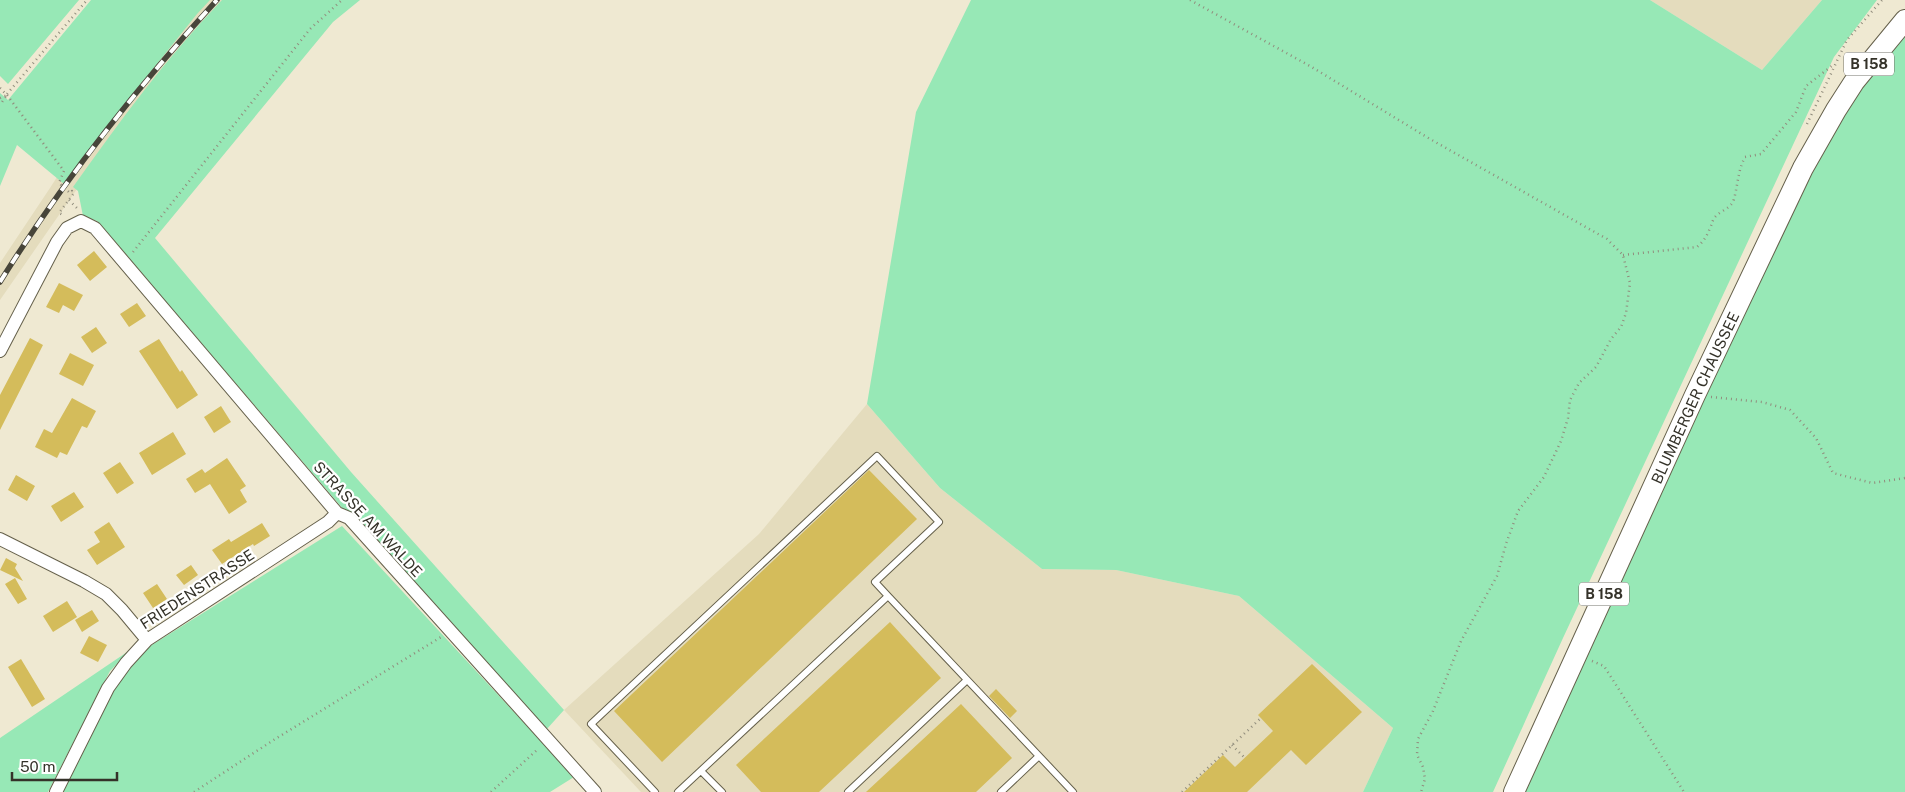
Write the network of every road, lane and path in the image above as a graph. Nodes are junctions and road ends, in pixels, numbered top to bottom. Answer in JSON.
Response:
{"nodes":[{"id":1,"x":87,"y":0,"type":"edge"},
{"id":2,"x":342,"y":0,"type":"edge"},
{"id":3,"x":1190,"y":0,"type":"edge"},
{"id":4,"x":1882,"y":0,"type":"edge"},
{"id":5,"x":1905,"y":20,"type":"edge"},
{"id":6,"x":1841,"y":52,"type":"dead end"},
{"id":7,"x":1835,"y":64,"type":"dead end"},
{"id":8,"x":0,"y":88,"type":"edge"},
{"id":9,"x":7,"y":95,"type":"junction"},
{"id":10,"x":0,"y":98,"type":"edge"},
{"id":11,"x":0,"y":105,"type":"edge"},
{"id":12,"x":69,"y":200,"type":"junction"},
{"id":13,"x":1623,"y":255,"type":"junction"},
{"id":14,"x":125,"y":262,"type":"junction"},
{"id":15,"x":0,"y":351,"type":"edge"},
{"id":16,"x":1695,"y":395,"type":"junction"},
{"id":17,"x":1905,"y":478,"type":"edge"},
{"id":18,"x":337,"y":513,"type":"junction"},
{"id":19,"x":0,"y":539,"type":"edge"},
{"id":20,"x":888,"y":596,"type":"junction"},
{"id":21,"x":450,"y":632,"type":"junction"},
{"id":22,"x":147,"y":640,"type":"junction"},
{"id":23,"x":1576,"y":655,"type":"junction"},
{"id":24,"x":967,"y":680,"type":"junction"},
{"id":25,"x":1261,"y":718,"type":"dead end"},
{"id":26,"x":549,"y":740,"type":"junction"},
{"id":27,"x":1232,"y":744,"type":"junction"},
{"id":28,"x":1039,"y":756,"type":"junction"},
{"id":29,"x":1245,"y":758,"type":"dead end"},
{"id":30,"x":701,"y":771,"type":"junction"},
{"id":31,"x":56,"y":792,"type":"edge"},
{"id":32,"x":194,"y":792,"type":"edge"},
{"id":33,"x":492,"y":792,"type":"edge"},
{"id":34,"x":595,"y":792,"type":"edge"},
{"id":35,"x":655,"y":792,"type":"edge"},
{"id":36,"x":678,"y":792,"type":"edge"},
{"id":37,"x":722,"y":792,"type":"edge"},
{"id":38,"x":848,"y":792,"type":"edge"},
{"id":39,"x":1001,"y":792,"type":"edge"},
{"id":40,"x":1073,"y":792,"type":"edge"},
{"id":41,"x":1182,"y":792,"type":"edge"},
{"id":42,"x":1421,"y":792,"type":"edge"},
{"id":43,"x":1514,"y":792,"type":"edge"},
{"id":44,"x":1684,"y":792,"type":"edge"}],
"edges":[{"from":1,"to":9,"type":"path"},
{"from":2,"to":14,"type":"path"},
{"from":3,"to":13,"type":"path"},
{"from":4,"to":6,"type":"path"},
{"from":5,"to":16,"type":"main road","name":"BLUMBERGER CHAUSSEE","number":"B 158"},
{"from":7,"to":13,"type":"path"},
{"from":8,"to":9,"type":"path"},
{"from":9,"to":10,"type":"path"},
{"from":9,"to":11,"type":"path"},
{"from":9,"to":12,"type":"path"},
{"from":12,"to":12,"type":"path"},
{"from":13,"to":42,"type":"path"},
{"from":14,"to":15,"type":"street","name":"STRASSE AM WALDE"},
{"from":14,"to":18,"type":"street","name":"STRASSE AM WALDE"},
{"from":16,"to":17,"type":"path"},
{"from":16,"to":23,"type":"main road","name":"BLUMBERGER CHAUSSEE","number":"B 158"},
{"from":18,"to":21,"type":"street","name":"STRASSE AM WALDE"},
{"from":18,"to":22,"type":"street","name":"FRIEDENSTRASSE"},
{"from":19,"to":22,"type":"street"},
{"from":20,"to":24,"type":"lane"},
{"from":20,"to":30,"type":"lane"},
{"from":20,"to":35,"type":"lane"},
{"from":21,"to":26,"type":"street","name":"STRASSE AM WALDE"},
{"from":21,"to":32,"type":"path"},
{"from":22,"to":31,"type":"street","name":"FRIEDENSTRASSE"},
{"from":23,"to":43,"type":"main road","name":"BLUMBERGER CHAUSSEE","number":"B 158"},
{"from":23,"to":44,"type":"path"},
{"from":24,"to":28,"type":"lane"},
{"from":24,"to":38,"type":"lane"},
{"from":25,"to":27,"type":"path"},
{"from":26,"to":33,"type":"path"},
{"from":26,"to":34,"type":"street","name":"STRASSE AM WALDE"},
{"from":27,"to":29,"type":"path"},
{"from":27,"to":41,"type":"path"},
{"from":28,"to":39,"type":"lane"},
{"from":28,"to":40,"type":"lane"},
{"from":30,"to":36,"type":"lane"},
{"from":30,"to":37,"type":"lane"}]}
